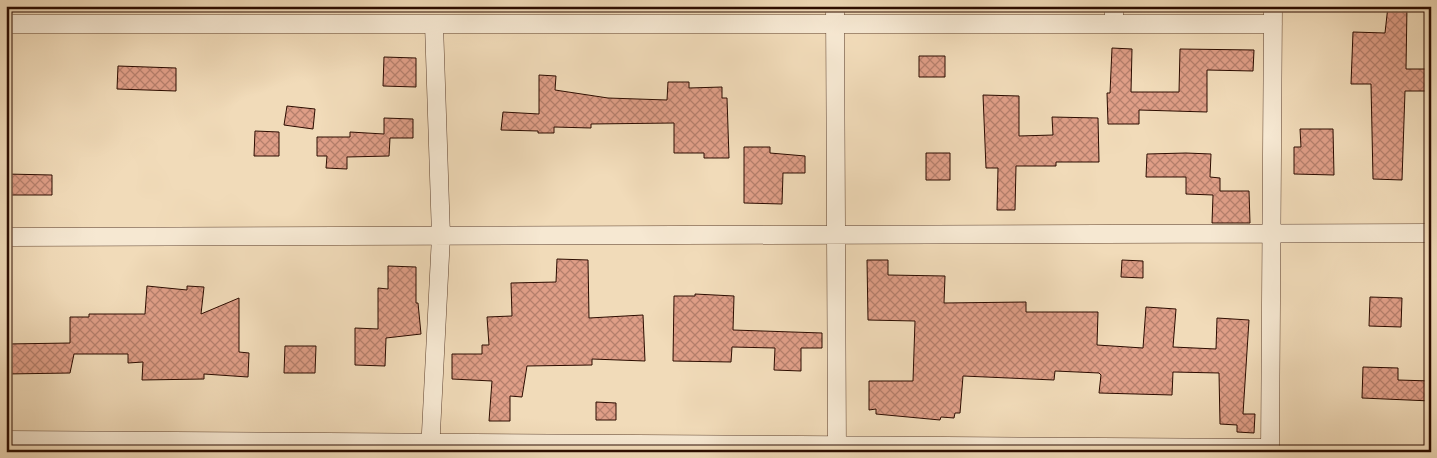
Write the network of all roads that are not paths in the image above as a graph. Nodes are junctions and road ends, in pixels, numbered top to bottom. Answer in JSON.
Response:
{"nodes":[{"id":1,"x":1273,"y":6,"type":"edge"},
{"id":2,"x":835,"y":15,"type":"edge"},
{"id":3,"x":1114,"y":15,"type":"edge"},
{"id":4,"x":6,"y":24,"type":"edge"},
{"id":5,"x":434,"y":24,"type":"junction"},
{"id":6,"x":1273,"y":24,"type":"junction"},
{"id":7,"x":1431,"y":233,"type":"edge"},
{"id":8,"x":836,"y":235,"type":"junction"},
{"id":9,"x":1272,"y":235,"type":"junction"},
{"id":10,"x":441,"y":236,"type":"junction"},
{"id":11,"x":6,"y":237,"type":"edge"},
{"id":12,"x":6,"y":440,"type":"edge"},
{"id":13,"x":218,"y":447,"type":"edge"},
{"id":14,"x":430,"y":447,"type":"edge"},
{"id":15,"x":837,"y":448,"type":"edge"},
{"id":16,"x":1120,"y":449,"type":"edge"},
{"id":17,"x":1270,"y":450,"type":"edge"}],
"edges":[{"from":1,"to":6,"type":"street"},
{"from":2,"to":3,"type":"street"},
{"from":2,"to":5,"type":"street"},
{"from":2,"to":8,"type":"street"},
{"from":3,"to":6,"type":"street"},
{"from":4,"to":5,"type":"street"},
{"from":5,"to":10,"type":"street"},
{"from":6,"to":9,"type":"street"},
{"from":7,"to":9,"type":"street"},
{"from":8,"to":9,"type":"street"},
{"from":8,"to":10,"type":"street"},
{"from":8,"to":15,"type":"street"},
{"from":9,"to":17,"type":"street"},
{"from":10,"to":11,"type":"street"},
{"from":10,"to":14,"type":"street"},
{"from":12,"to":13,"type":"street"},
{"from":13,"to":14,"type":"street"},
{"from":14,"to":15,"type":"street"},
{"from":15,"to":16,"type":"street"},
{"from":16,"to":17,"type":"street"}]}
